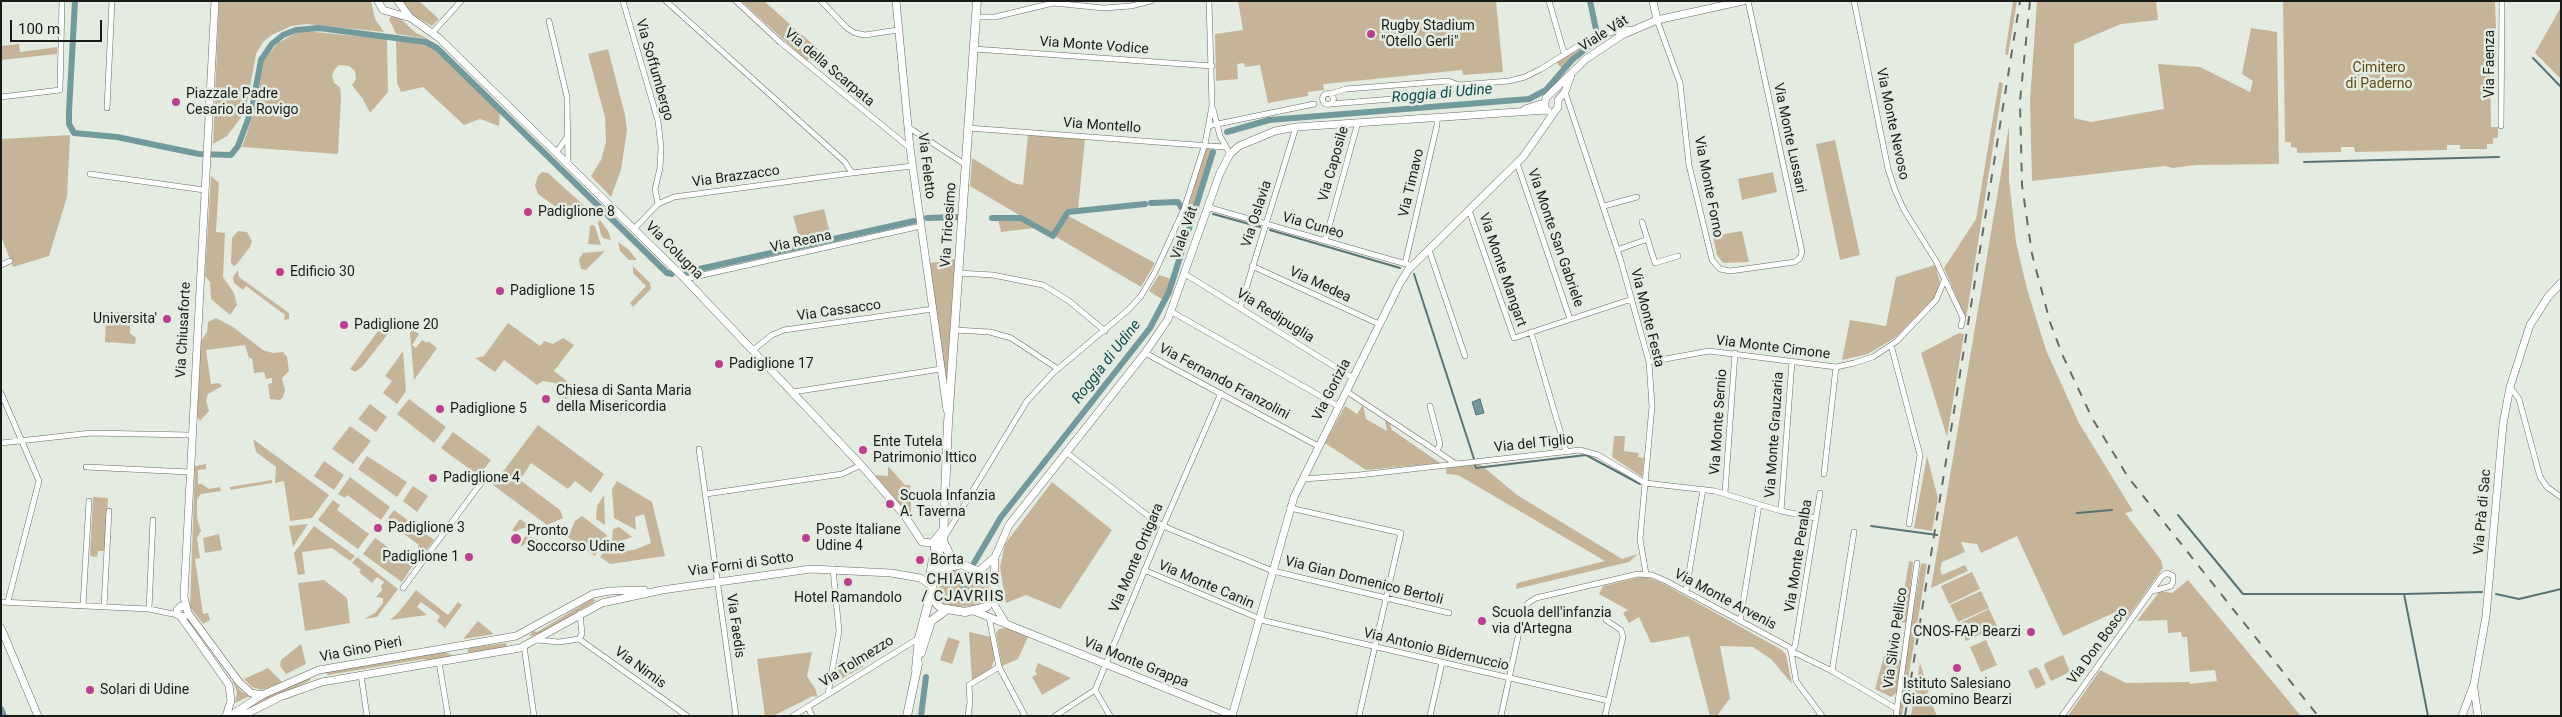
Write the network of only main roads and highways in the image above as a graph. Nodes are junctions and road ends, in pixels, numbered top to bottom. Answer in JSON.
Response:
{"nodes":[{"id":1,"x":977,"y":1,"type":"edge"},
{"id":2,"x":943,"y":530,"type":"junction"},
{"id":3,"x":960,"y":565,"type":"junction"},
{"id":4,"x":933,"y":572,"type":"junction"},
{"id":5,"x":932,"y":590,"type":"junction"},
{"id":6,"x":946,"y":610,"type":"junction"},
{"id":7,"x":922,"y":639,"type":"junction"},
{"id":8,"x":907,"y":716,"type":"edge"}],
"edges":[{"from":1,"to":2,"type":"main road","name":"Via Tricesimo"},
{"from":2,"to":3,"type":"main road"},
{"from":2,"to":4,"type":"main road"},
{"from":3,"to":4,"type":"main road"},
{"from":3,"to":6,"type":"main road"},
{"from":4,"to":5,"type":"main road"},
{"from":5,"to":6,"type":"main road"},
{"from":5,"to":7,"type":"main road"},
{"from":6,"to":7,"type":"main road"},
{"from":7,"to":8,"type":"main road"}]}
